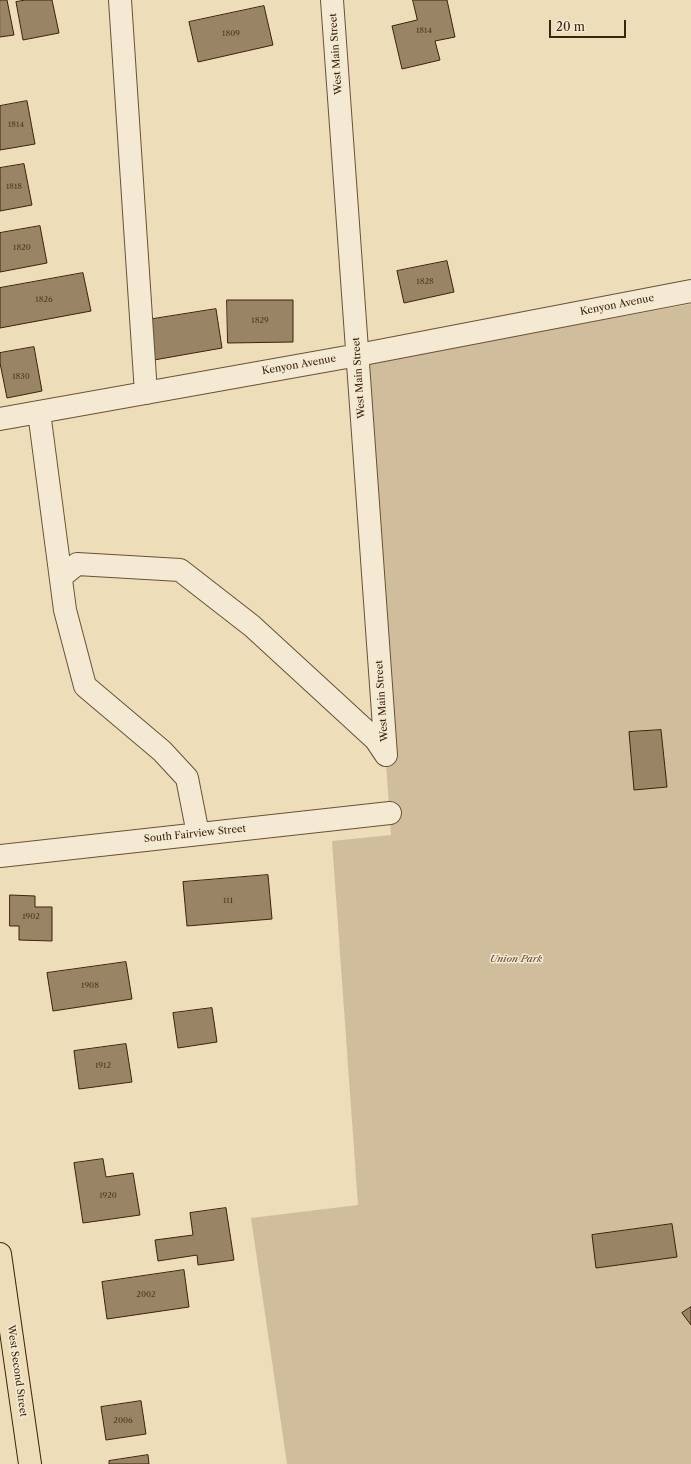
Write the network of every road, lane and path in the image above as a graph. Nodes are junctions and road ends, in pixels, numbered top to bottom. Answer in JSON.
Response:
{"nodes":[{"id":1,"x":120,"y":0,"type":"edge"},
{"id":2,"x":332,"y":0,"type":"edge"},
{"id":3,"x":691,"y":291,"type":"edge"},
{"id":4,"x":358,"y":355,"type":"junction"},
{"id":5,"x":146,"y":393,"type":"junction"},
{"id":6,"x":40,"y":412,"type":"junction"},
{"id":7,"x":0,"y":419,"type":"edge"},
{"id":8,"x":61,"y":577,"type":"junction"},
{"id":9,"x":390,"y":813,"type":"dead end"},
{"id":10,"x":198,"y":834,"type":"junction"},
{"id":11,"x":0,"y":856,"type":"edge"},
{"id":12,"x":0,"y":1260,"type":"edge"},
{"id":13,"x":30,"y":1464,"type":"edge"}],
"edges":[{"from":1,"to":5,"type":"street"},
{"from":2,"to":4,"type":"street","name":"West Main Street"},
{"from":3,"to":4,"type":"street","name":"Kenyon Avenue"},
{"from":4,"to":5,"type":"street","name":"Kenyon Avenue"},
{"from":4,"to":8,"type":"street","name":"West Main Street"},
{"from":5,"to":6,"type":"street","name":"Kenyon Avenue"},
{"from":6,"to":7,"type":"street","name":"Kenyon Avenue"},
{"from":6,"to":8,"type":"street"},
{"from":8,"to":10,"type":"street"},
{"from":9,"to":10,"type":"street","name":"South Fairview Street"},
{"from":10,"to":11,"type":"street","name":"South Fairview Street"},
{"from":12,"to":13,"type":"main road","name":"West Second Street"}]}
